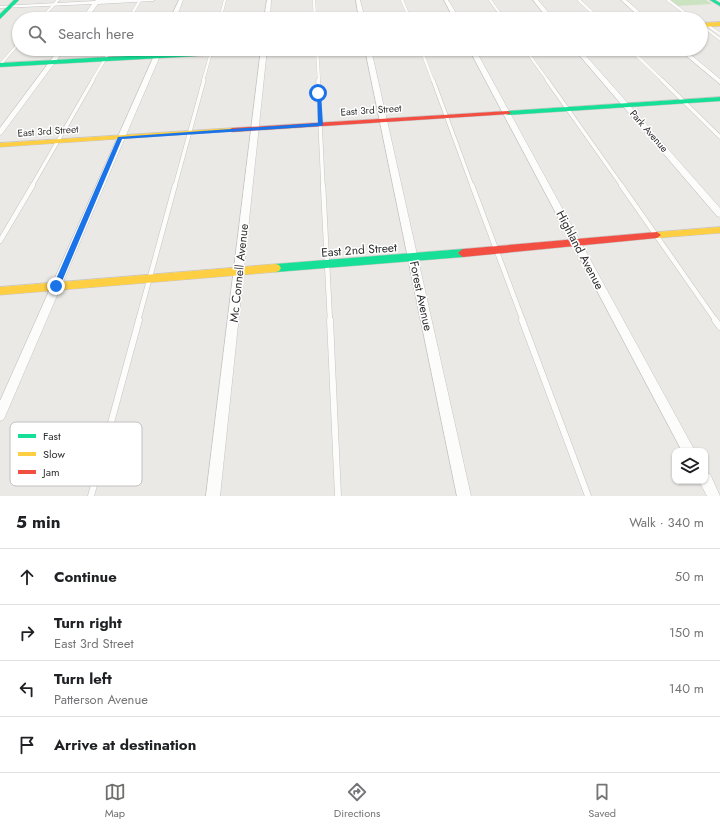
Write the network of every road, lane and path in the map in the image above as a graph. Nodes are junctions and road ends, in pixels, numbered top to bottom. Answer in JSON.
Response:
{"nodes":[{"id":1,"x":58,"y":0,"type":"edge"},
{"id":2,"x":139,"y":0,"type":"edge"},
{"id":3,"x":153,"y":0,"type":"edge"},
{"id":4,"x":181,"y":0,"type":"edge"},
{"id":5,"x":225,"y":0,"type":"edge"},
{"id":6,"x":269,"y":0,"type":"edge"},
{"id":7,"x":314,"y":0,"type":"edge"},
{"id":8,"x":358,"y":0,"type":"edge"},
{"id":9,"x":402,"y":0,"type":"edge"},
{"id":10,"x":446,"y":0,"type":"edge"},
{"id":11,"x":490,"y":0,"type":"edge"},
{"id":12,"x":535,"y":0,"type":"edge"},
{"id":13,"x":579,"y":0,"type":"edge"},
{"id":14,"x":623,"y":0,"type":"edge"},
{"id":15,"x":668,"y":0,"type":"edge"},
{"id":16,"x":712,"y":0,"type":"edge"},
{"id":17,"x":720,"y":0,"type":"edge"},
{"id":18,"x":97,"y":1,"type":"edge"},
{"id":19,"x":14,"y":3,"type":"edge"},
{"id":20,"x":54,"y":4,"type":"junction"},
{"id":21,"x":720,"y":6,"type":"edge"},
{"id":22,"x":0,"y":7,"type":"edge"},
{"id":23,"x":47,"y":12,"type":"edge"},
{"id":24,"x":89,"y":12,"type":"edge"},
{"id":25,"x":133,"y":12,"type":"edge"},
{"id":26,"x":176,"y":12,"type":"edge"},
{"id":27,"x":222,"y":12,"type":"edge"},
{"id":28,"x":268,"y":12,"type":"edge"},
{"id":29,"x":315,"y":12,"type":"edge"},
{"id":30,"x":361,"y":12,"type":"edge"},
{"id":31,"x":407,"y":12,"type":"edge"},
{"id":32,"x":452,"y":12,"type":"edge"},
{"id":33,"x":499,"y":12,"type":"edge"},
{"id":34,"x":545,"y":12,"type":"edge"},
{"id":35,"x":592,"y":12,"type":"edge"},
{"id":36,"x":637,"y":12,"type":"edge"},
{"id":37,"x":684,"y":12,"type":"edge"},
{"id":38,"x":0,"y":17,"type":"edge"},
{"id":39,"x":720,"y":24,"type":"edge"},
{"id":40,"x":708,"y":25,"type":"edge"},
{"id":41,"x":708,"y":28,"type":"edge"},
{"id":42,"x":708,"y":29,"type":"edge"},
{"id":43,"x":720,"y":34,"type":"edge"},
{"id":44,"x":720,"y":39,"type":"edge"},
{"id":45,"x":12,"y":52,"type":"edge"},
{"id":46,"x":57,"y":56,"type":"edge"},
{"id":47,"x":107,"y":56,"type":"edge"},
{"id":48,"x":128,"y":56,"type":"edge"},
{"id":49,"x":156,"y":56,"type":"edge"},
{"id":50,"x":210,"y":56,"type":"edge"},
{"id":51,"x":263,"y":56,"type":"edge"},
{"id":52,"x":317,"y":56,"type":"edge"},
{"id":53,"x":369,"y":56,"type":"edge"},
{"id":54,"x":424,"y":56,"type":"edge"},
{"id":55,"x":476,"y":56,"type":"edge"},
{"id":56,"x":530,"y":56,"type":"edge"},
{"id":57,"x":583,"y":56,"type":"edge"},
{"id":58,"x":637,"y":56,"type":"edge"},
{"id":59,"x":689,"y":56,"type":"edge"},
{"id":60,"x":105,"y":59,"type":"junction"},
{"id":61,"x":53,"y":62,"type":"junction"},
{"id":62,"x":0,"y":65,"type":"edge"},
{"id":63,"x":720,"y":82,"type":"edge"},
{"id":64,"x":720,"y":99,"type":"edge"},
{"id":65,"x":683,"y":101,"type":"junction"},
{"id":66,"x":626,"y":105,"type":"junction"},
{"id":67,"x":567,"y":109,"type":"junction"},
{"id":68,"x":506,"y":113,"type":"junction"},
{"id":69,"x":446,"y":117,"type":"junction"},
{"id":70,"x":383,"y":121,"type":"junction"},
{"id":71,"x":321,"y":125,"type":"junction"},
{"id":72,"x":254,"y":129,"type":"junction"},
{"id":73,"x":0,"y":133,"type":"edge"},
{"id":74,"x":189,"y":133,"type":"junction"},
{"id":75,"x":720,"y":137,"type":"edge"},
{"id":76,"x":120,"y":138,"type":"junction"},
{"id":77,"x":57,"y":142,"type":"junction"},
{"id":78,"x":0,"y":146,"type":"edge"},
{"id":79,"x":720,"y":214,"type":"edge"},
{"id":80,"x":720,"y":230,"type":"edge"},
{"id":81,"x":657,"y":235,"type":"junction"},
{"id":82,"x":0,"y":241,"type":"edge"},
{"id":83,"x":575,"y":242,"type":"junction"},
{"id":84,"x":496,"y":250,"type":"junction"},
{"id":85,"x":413,"y":258,"type":"junction"},
{"id":86,"x":327,"y":264,"type":"junction"},
{"id":87,"x":239,"y":271,"type":"junction"},
{"id":88,"x":148,"y":279,"type":"junction"},
{"id":89,"x":56,"y":286,"type":"junction"},
{"id":90,"x":0,"y":291,"type":"edge"},
{"id":91,"x":720,"y":327,"type":"edge"},
{"id":92,"x":0,"y":415,"type":"edge"},
{"id":93,"x":110,"y":422,"type":"edge"},
{"id":94,"x":688,"y":448,"type":"edge"},
{"id":95,"x":708,"y":484,"type":"edge"},
{"id":96,"x":94,"y":486,"type":"edge"},
{"id":97,"x":91,"y":496,"type":"edge"},
{"id":98,"x":213,"y":496,"type":"edge"},
{"id":99,"x":338,"y":496,"type":"edge"},
{"id":100,"x":464,"y":496,"type":"edge"},
{"id":101,"x":588,"y":496,"type":"edge"},
{"id":102,"x":714,"y":496,"type":"edge"}],
"edges":[{"from":1,"to":20,"type":"lane"},
{"from":2,"to":3,"type":"street"},
{"from":2,"to":18,"type":"street"},
{"from":2,"to":25,"type":"lane"},
{"from":4,"to":26,"type":"street"},
{"from":5,"to":27,"type":"lane"},
{"from":6,"to":28,"type":"street"},
{"from":7,"to":29,"type":"lane"},
{"from":8,"to":30,"type":"street"},
{"from":9,"to":31,"type":"lane"},
{"from":10,"to":32,"type":"street"},
{"from":11,"to":33,"type":"lane"},
{"from":12,"to":34,"type":"street"},
{"from":13,"to":35,"type":"lane"},
{"from":14,"to":36,"type":"street"},
{"from":15,"to":37,"type":"lane"},
{"from":16,"to":17,"type":"lane"},
{"from":16,"to":21,"type":"street"},
{"from":18,"to":20,"type":"street"},
{"from":18,"to":24,"type":"street"},
{"from":19,"to":20,"type":"street"},
{"from":19,"to":22,"type":"street"},
{"from":19,"to":38,"type":"street"},
{"from":20,"to":23,"type":"lane"},
{"from":39,"to":40,"type":"street"},
{"from":41,"to":43,"type":"lane"},
{"from":42,"to":44,"type":"lane"},
{"from":45,"to":62,"type":"lane"},
{"from":46,"to":61,"type":"street"},
{"from":47,"to":60,"type":"lane"},
{"from":48,"to":60,"type":"street"},
{"from":49,"to":76,"type":"street"},
{"from":50,"to":74,"type":"lane"},
{"from":51,"to":72,"type":"street","name":"Mc Connell Avenue"},
{"from":52,"to":71,"type":"lane"},
{"from":53,"to":70,"type":"street","name":"Forest Avenue"},
{"from":54,"to":69,"type":"lane"},
{"from":55,"to":68,"type":"street","name":"Highland Avenue"},
{"from":56,"to":67,"type":"lane"},
{"from":57,"to":66,"type":"street","name":"Park Avenue"},
{"from":58,"to":65,"type":"lane"},
{"from":59,"to":63,"type":"street"},
{"from":60,"to":61,"type":"street"},
{"from":60,"to":77,"type":"lane"},
{"from":61,"to":62,"type":"street"},
{"from":61,"to":73,"type":"street"},
{"from":64,"to":65,"type":"street","name":"East 3rd Street"},
{"from":65,"to":66,"type":"street","name":"East 3rd Street"},
{"from":65,"to":75,"type":"lane"},
{"from":66,"to":67,"type":"street","name":"East 3rd Street"},
{"from":66,"to":79,"type":"street","name":"Park Avenue"},
{"from":67,"to":68,"type":"street","name":"East 3rd Street"},
{"from":67,"to":81,"type":"lane"},
{"from":68,"to":69,"type":"street","name":"East 3rd Street"},
{"from":68,"to":83,"type":"street","name":"Highland Avenue"},
{"from":69,"to":70,"type":"street","name":"East 3rd Street"},
{"from":69,"to":84,"type":"lane"},
{"from":70,"to":71,"type":"street","name":"East 3rd Street"},
{"from":70,"to":85,"type":"street","name":"Forest Avenue"},
{"from":71,"to":72,"type":"street","name":"East 3rd Street"},
{"from":71,"to":86,"type":"lane"},
{"from":72,"to":74,"type":"street","name":"East 3rd Street"},
{"from":72,"to":87,"type":"street","name":"Mc Connell Avenue"},
{"from":74,"to":76,"type":"street","name":"East 3rd Street"},
{"from":74,"to":88,"type":"lane"},
{"from":76,"to":77,"type":"street","name":"East 3rd Street"},
{"from":76,"to":89,"type":"street"},
{"from":77,"to":78,"type":"street","name":"East 3rd Street"},
{"from":77,"to":82,"type":"lane"},
{"from":80,"to":81,"type":"street","name":"East 2nd Street"},
{"from":81,"to":83,"type":"street","name":"East 2nd Street"},
{"from":81,"to":91,"type":"lane"},
{"from":83,"to":84,"type":"street","name":"East 2nd Street"},
{"from":83,"to":94,"type":"street","name":"Highland Avenue"},
{"from":84,"to":85,"type":"street","name":"East 2nd Street"},
{"from":84,"to":101,"type":"lane"},
{"from":85,"to":86,"type":"street","name":"East 2nd Street"},
{"from":85,"to":100,"type":"street","name":"Forest Avenue"},
{"from":86,"to":87,"type":"street","name":"East 2nd Street"},
{"from":86,"to":99,"type":"lane"},
{"from":87,"to":88,"type":"street","name":"East 2nd Street"},
{"from":87,"to":98,"type":"street","name":"Mc Connell Avenue"},
{"from":88,"to":89,"type":"street","name":"East 2nd Street"},
{"from":88,"to":93,"type":"lane"},
{"from":89,"to":90,"type":"street","name":"East 2nd Street"},
{"from":89,"to":92,"type":"street"},
{"from":95,"to":102,"type":"street"},
{"from":96,"to":97,"type":"lane"}]}
